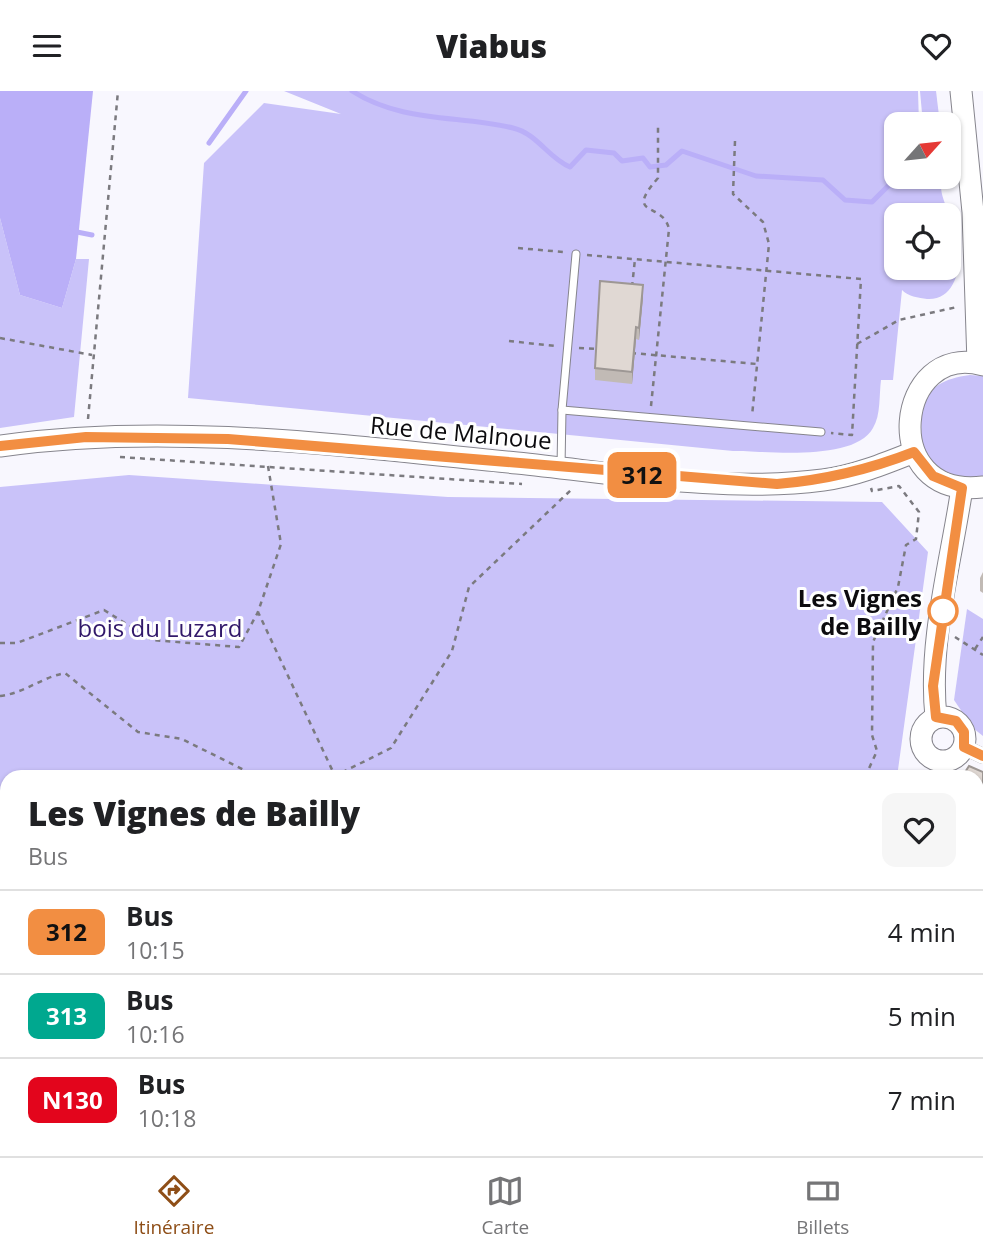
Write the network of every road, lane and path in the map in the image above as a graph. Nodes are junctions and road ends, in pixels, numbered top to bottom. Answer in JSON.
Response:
{"nodes":[{"id":1,"x":118,"y":91,"type":"edge"},
{"id":2,"x":961,"y":91,"type":"edge"},
{"id":3,"x":658,"y":127,"type":"dead end"},
{"id":4,"x":736,"y":141,"type":"dead end"},
{"id":5,"x":517,"y":248,"type":"dead end"},
{"id":6,"x":576,"y":254,"type":"junction"},
{"id":7,"x":635,"y":259,"type":"junction"},
{"id":8,"x":666,"y":262,"type":"junction"},
{"id":9,"x":767,"y":271,"type":"junction"},
{"id":10,"x":632,"y":288,"type":"edge"},
{"id":11,"x":965,"y":309,"type":"dead end"},
{"id":12,"x":0,"y":338,"type":"edge"},
{"id":13,"x":509,"y":341,"type":"dead end"},
{"id":14,"x":857,"y":344,"type":"junction"},
{"id":15,"x":567,"y":347,"type":"junction"},
{"id":16,"x":605,"y":350,"type":"edge"},
{"id":17,"x":630,"y":353,"type":"edge"},
{"id":18,"x":92,"y":355,"type":"junction"},
{"id":19,"x":656,"y":355,"type":"junction"},
{"id":20,"x":757,"y":364,"type":"junction"},
{"id":21,"x":980,"y":364,"type":"edge"},
{"id":22,"x":562,"y":410,"type":"junction"},
{"id":23,"x":650,"y":418,"type":"junction"},
{"id":24,"x":751,"y":426,"type":"junction"},
{"id":25,"x":821,"y":432,"type":"joint"},
{"id":26,"x":86,"y":437,"type":"junction"},
{"id":27,"x":0,"y":446,"type":"edge"},
{"id":28,"x":914,"y":452,"type":"junction"},
{"id":29,"x":111,"y":457,"type":"dead end"},
{"id":30,"x":268,"y":466,"type":"junction"},
{"id":31,"x":561,"y":477,"type":"junction"},
{"id":32,"x":867,"y":481,"type":"dead end"},
{"id":33,"x":534,"y":485,"type":"dead end"},
{"id":34,"x":973,"y":487,"type":"edge"},
{"id":35,"x":258,"y":612,"type":"junction"},
{"id":36,"x":983,"y":637,"type":"edge"},
{"id":37,"x":962,"y":641,"type":"dead end"},
{"id":38,"x":0,"y":643,"type":"edge"},
{"id":39,"x":975,"y":649,"type":"junction"},
{"id":40,"x":983,"y":655,"type":"edge"},
{"id":41,"x":0,"y":696,"type":"edge"},
{"id":42,"x":936,"y":717,"type":"junction"},
{"id":43,"x":974,"y":751,"type":"edge"},
{"id":44,"x":928,"y":768,"type":"edge"},
{"id":45,"x":244,"y":770,"type":"edge"},
{"id":46,"x":333,"y":770,"type":"edge"},
{"id":47,"x":348,"y":770,"type":"edge"},
{"id":48,"x":868,"y":770,"type":"edge"}],
"edges":[{"from":1,"to":18,"type":"path"},
{"from":2,"to":21,"type":"main road"},
{"from":3,"to":8,"type":"path"},
{"from":4,"to":9,"type":"path"},
{"from":5,"to":6,"type":"path"},
{"from":6,"to":7,"type":"path"},
{"from":6,"to":15,"type":"lane"},
{"from":7,"to":8,"type":"path"},
{"from":7,"to":10,"type":"path"},
{"from":8,"to":9,"type":"path"},
{"from":8,"to":19,"type":"path"},
{"from":9,"to":14,"type":"path"},
{"from":9,"to":20,"type":"path"},
{"from":11,"to":14,"type":"path"},
{"from":12,"to":18,"type":"path"},
{"from":13,"to":15,"type":"path"},
{"from":14,"to":25,"type":"path"},
{"from":15,"to":16,"type":"path"},
{"from":15,"to":22,"type":"lane"},
{"from":17,"to":19,"type":"path"},
{"from":18,"to":26,"type":"path"},
{"from":19,"to":20,"type":"path"},
{"from":19,"to":23,"type":"path"},
{"from":20,"to":24,"type":"path"},
{"from":21,"to":28,"type":"main road"},
{"from":22,"to":23,"type":"lane"},
{"from":22,"to":31,"type":"lane"},
{"from":23,"to":24,"type":"lane"},
{"from":24,"to":25,"type":"lane"},
{"from":26,"to":27,"type":"main road","name":"Rue de Malnoue"},
{"from":26,"to":31,"type":"main road","name":"Rue de Malnoue"},
{"from":28,"to":31,"type":"main road","name":"Rue de Malnoue"},
{"from":28,"to":34,"type":"main road"},
{"from":29,"to":30,"type":"path"},
{"from":30,"to":33,"type":"path"},
{"from":30,"to":35,"type":"path"},
{"from":31,"to":47,"type":"path"},
{"from":32,"to":48,"type":"path"},
{"from":34,"to":42,"type":"main road"},
{"from":35,"to":38,"type":"path"},
{"from":35,"to":46,"type":"path"},
{"from":36,"to":39,"type":"path"},
{"from":37,"to":39,"type":"path"},
{"from":39,"to":40,"type":"path"},
{"from":41,"to":45,"type":"path"},
{"from":42,"to":43,"type":"main road"},
{"from":42,"to":44,"type":"main road"},
{"from":43,"to":44,"type":"main road"}]}
